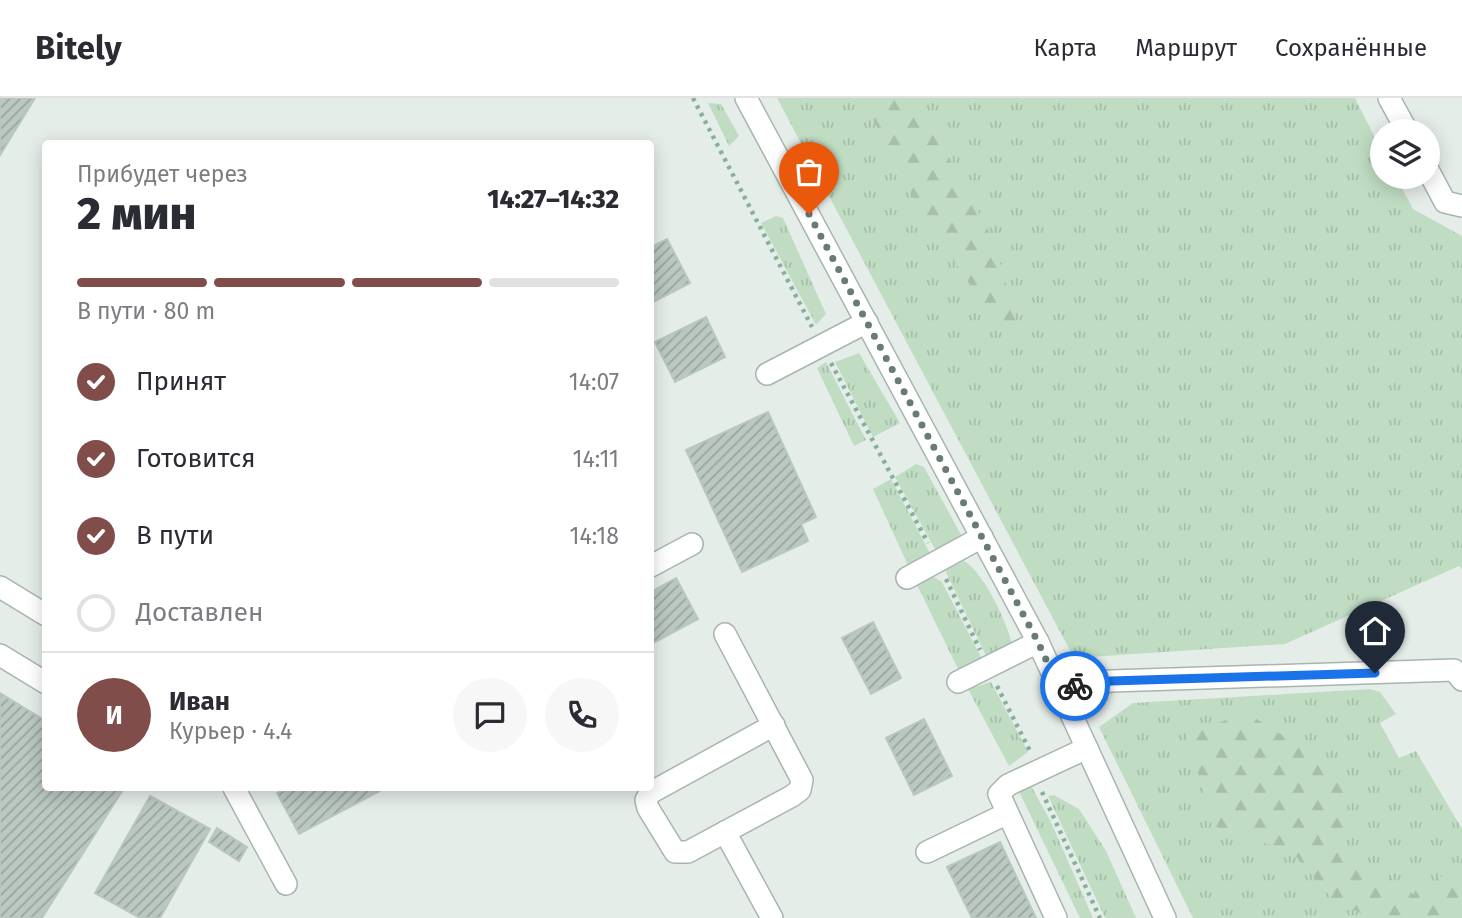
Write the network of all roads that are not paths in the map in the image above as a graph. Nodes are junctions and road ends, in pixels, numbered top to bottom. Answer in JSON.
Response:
{"nodes":[{"id":1,"x":746,"y":98,"type":"edge"},
{"id":2,"x":1389,"y":98,"type":"edge"},
{"id":3,"x":1400,"y":119,"type":"edge"},
{"id":4,"x":1438,"y":189,"type":"edge"},
{"id":5,"x":1462,"y":206,"type":"edge"},
{"id":6,"x":867,"y":322,"type":"junction"},
{"id":7,"x":767,"y":374,"type":"dead end"},
{"id":8,"x":982,"y":537,"type":"junction"},
{"id":9,"x":692,"y":544,"type":"dead end"},
{"id":10,"x":654,"y":564,"type":"edge"},
{"id":11,"x":907,"y":578,"type":"dead end"},
{"id":12,"x":0,"y":587,"type":"edge"},
{"id":13,"x":42,"y":613,"type":"edge"},
{"id":14,"x":725,"y":634,"type":"dead end"},
{"id":15,"x":1038,"y":642,"type":"junction"},
{"id":16,"x":0,"y":655,"type":"edge"},
{"id":17,"x":1462,"y":680,"type":"edge"},
{"id":18,"x":42,"y":681,"type":"edge"},
{"id":19,"x":958,"y":682,"type":"dead end"},
{"id":20,"x":1059,"y":688,"type":"junction"},
{"id":21,"x":774,"y":725,"type":"junction"},
{"id":22,"x":1087,"y":747,"type":"junction"},
{"id":23,"x":654,"y":790,"type":"edge"},
{"id":24,"x":239,"y":791,"type":"edge"},
{"id":25,"x":654,"y":791,"type":"edge"},
{"id":26,"x":1006,"y":814,"type":"junction"},
{"id":27,"x":725,"y":832,"type":"junction"},
{"id":28,"x":927,"y":852,"type":"dead end"},
{"id":29,"x":286,"y":884,"type":"dead end"},
{"id":30,"x":772,"y":918,"type":"edge"},
{"id":31,"x":1056,"y":918,"type":"edge"},
{"id":32,"x":1166,"y":918,"type":"edge"}],
"edges":[{"from":1,"to":6,"type":"street"},
{"from":2,"to":3,"type":"street"},
{"from":4,"to":5,"type":"street"},
{"from":6,"to":7,"type":"street"},
{"from":6,"to":8,"type":"street"},
{"from":8,"to":11,"type":"street"},
{"from":8,"to":15,"type":"street"},
{"from":9,"to":10,"type":"street"},
{"from":12,"to":13,"type":"street"},
{"from":14,"to":21,"type":"street"},
{"from":15,"to":19,"type":"street"},
{"from":15,"to":20,"type":"street"},
{"from":16,"to":18,"type":"street"},
{"from":17,"to":20,"type":"street"},
{"from":20,"to":22,"type":"street"},
{"from":21,"to":23,"type":"street"},
{"from":21,"to":27,"type":"street"},
{"from":22,"to":26,"type":"street"},
{"from":22,"to":32,"type":"street"},
{"from":24,"to":29,"type":"street"},
{"from":25,"to":27,"type":"street"},
{"from":26,"to":28,"type":"street"},
{"from":26,"to":31,"type":"street"},
{"from":27,"to":30,"type":"street"}]}
